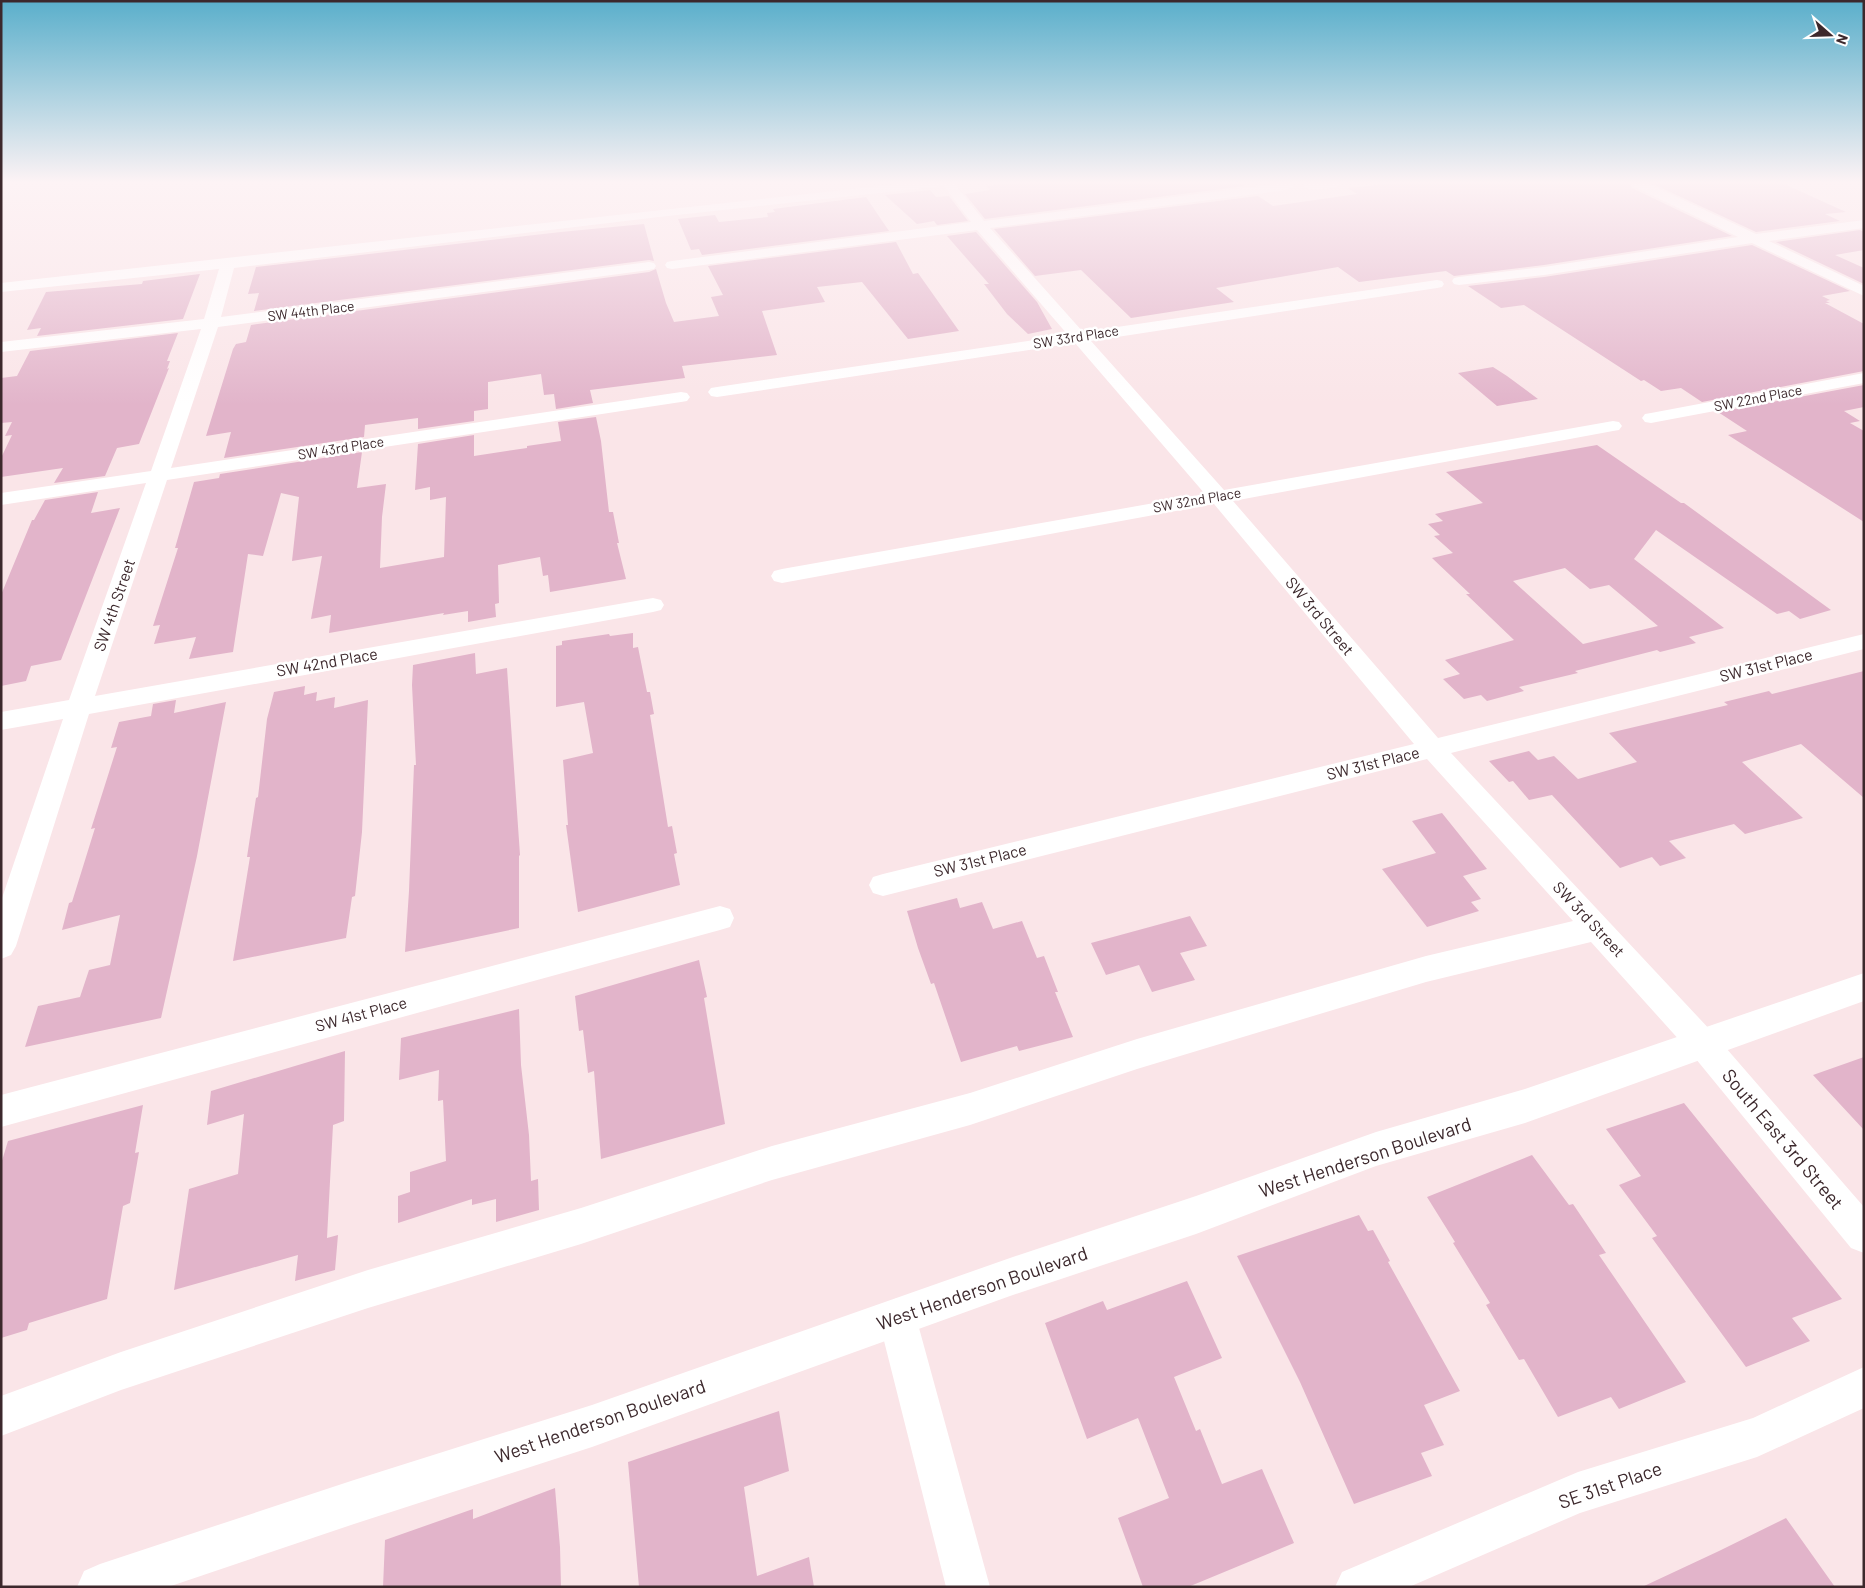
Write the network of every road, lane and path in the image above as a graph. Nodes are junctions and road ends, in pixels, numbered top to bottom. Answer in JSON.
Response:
{"nodes":[{"id":1,"x":286,"y":257,"type":"edge"},
{"id":2,"x":733,"y":257,"type":"edge"},
{"id":3,"x":1008,"y":257,"type":"edge"},
{"id":4,"x":1629,"y":257,"type":"edge"},
{"id":5,"x":1790,"y":257,"type":"edge"},
{"id":6,"x":228,"y":264,"type":"junction"},
{"id":7,"x":672,"y":265,"type":"dead end"},
{"id":8,"x":649,"y":266,"type":"dead end"},
{"id":9,"x":1459,"y":281,"type":"dead end"},
{"id":10,"x":1437,"y":284,"type":"dead end"},
{"id":11,"x":1,"y":288,"type":"edge"},
{"id":12,"x":1864,"y":292,"type":"edge"},
{"id":13,"x":211,"y":323,"type":"junction"},
{"id":14,"x":1078,"y":337,"type":"junction"},
{"id":15,"x":1,"y":347,"type":"edge"},
{"id":16,"x":1864,"y":378,"type":"edge"},
{"id":17,"x":717,"y":392,"type":"dead end"},
{"id":18,"x":681,"y":397,"type":"dead end"},
{"id":19,"x":1651,"y":418,"type":"dead end"},
{"id":20,"x":1613,"y":426,"type":"dead end"},
{"id":21,"x":159,"y":476,"type":"junction"},
{"id":22,"x":1219,"y":497,"type":"junction"},
{"id":23,"x":1,"y":499,"type":"edge"},
{"id":24,"x":782,"y":576,"type":"dead end"},
{"id":25,"x":653,"y":605,"type":"dead end"},
{"id":26,"x":1864,"y":641,"type":"edge"},
{"id":27,"x":79,"y":706,"type":"junction"},
{"id":28,"x":1,"y":721,"type":"edge"},
{"id":29,"x":1432,"y":748,"type":"junction"},
{"id":30,"x":883,"y":884,"type":"dead end"},
{"id":31,"x":720,"y":918,"type":"dead end"},
{"id":32,"x":1596,"y":928,"type":"junction"},
{"id":33,"x":1,"y":946,"type":"edge"},
{"id":34,"x":1864,"y":987,"type":"edge"},
{"id":35,"x":1702,"y":1043,"type":"junction"},
{"id":36,"x":1,"y":1111,"type":"edge"},
{"id":37,"x":1864,"y":1235,"type":"edge"},
{"id":38,"x":897,"y":1317,"type":"junction"},
{"id":39,"x":1864,"y":1387,"type":"edge"},
{"id":40,"x":1,"y":1416,"type":"edge"},
{"id":41,"x":100,"y":1587,"type":"edge"},
{"id":42,"x":968,"y":1587,"type":"edge"},
{"id":43,"x":1357,"y":1587,"type":"edge"}],
"edges":[{"from":1,"to":6,"type":"street"},
{"from":2,"to":7,"type":"street"},
{"from":3,"to":14,"type":"street","name":"SW 3rd Street"},
{"from":4,"to":9,"type":"street"},
{"from":5,"to":12,"type":"street"},
{"from":6,"to":11,"type":"street"},
{"from":6,"to":13,"type":"street","name":"SW 4th Street"},
{"from":8,"to":13,"type":"street","name":"SW 44th Place"},
{"from":10,"to":14,"type":"street","name":"SW 33rd Place"},
{"from":13,"to":15,"type":"street","name":"SW 44th Place"},
{"from":13,"to":21,"type":"street","name":"SW 4th Street"},
{"from":14,"to":17,"type":"street","name":"SW 33rd Place"},
{"from":14,"to":22,"type":"street","name":"SW 3rd Street"},
{"from":16,"to":19,"type":"street","name":"SW 22nd Place"},
{"from":18,"to":21,"type":"street","name":"SW 43rd Place"},
{"from":20,"to":22,"type":"street","name":"SW 32nd Place"},
{"from":21,"to":23,"type":"street","name":"SW 43rd Place"},
{"from":21,"to":27,"type":"street","name":"SW 4th Street"},
{"from":22,"to":24,"type":"street","name":"SW 32nd Place"},
{"from":22,"to":29,"type":"street","name":"SW 3rd Street"},
{"from":25,"to":27,"type":"street","name":"SW 42nd Place"},
{"from":26,"to":29,"type":"street","name":"SW 31st Place"},
{"from":27,"to":28,"type":"street","name":"SW 42nd Place"},
{"from":27,"to":33,"type":"street","name":"SW 4th Street"},
{"from":29,"to":30,"type":"street","name":"SW 31st Place"},
{"from":29,"to":32,"type":"street","name":"SW 3rd Street"},
{"from":31,"to":36,"type":"street","name":"SW 41st Place"},
{"from":32,"to":35,"type":"street","name":"SW 3rd Street"},
{"from":32,"to":40,"type":"street"},
{"from":34,"to":35,"type":"street","name":"West Henderson Boulevard"},
{"from":35,"to":37,"type":"street","name":"South East 3rd Street"},
{"from":35,"to":38,"type":"street","name":"West Henderson Boulevard"},
{"from":38,"to":41,"type":"street","name":"West Henderson Boulevard"},
{"from":38,"to":42,"type":"street"},
{"from":39,"to":43,"type":"street","name":"SE 31st Place"}]}
